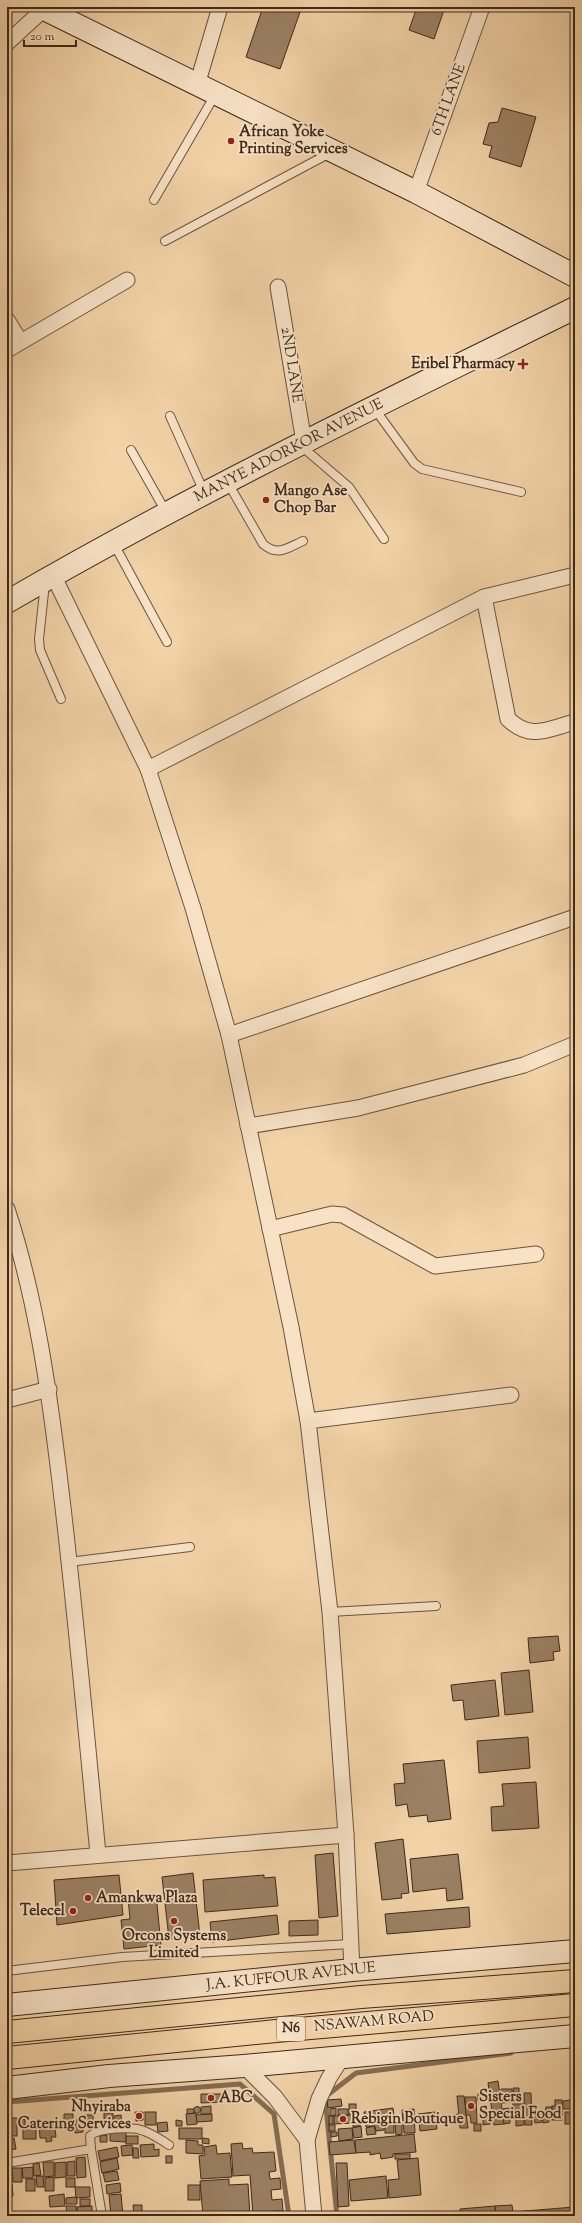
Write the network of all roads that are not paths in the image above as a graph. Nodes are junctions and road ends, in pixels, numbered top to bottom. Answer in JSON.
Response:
{"nodes":[{"id":1,"x":220,"y":7,"type":"edge"},
{"id":2,"x":482,"y":7,"type":"edge"},
{"id":3,"x":42,"y":8,"type":"edge"},
{"id":4,"x":7,"y":42,"type":"edge"},
{"id":5,"x":206,"y":89,"type":"junction"},
{"id":6,"x":333,"y":152,"type":"junction"},
{"id":7,"x":416,"y":192,"type":"junction"},
{"id":8,"x":154,"y":200,"type":"dead end"},
{"id":9,"x":166,"y":242,"type":"dead end"},
{"id":10,"x":574,"y":273,"type":"edge"},
{"id":11,"x":127,"y":280,"type":"dead end"},
{"id":12,"x":278,"y":287,"type":"dead end"},
{"id":13,"x":575,"y":308,"type":"edge"},
{"id":14,"x":7,"y":320,"type":"edge"},
{"id":15,"x":20,"y":341,"type":"junction"},
{"id":16,"x":7,"y":350,"type":"edge"},
{"id":17,"x":373,"y":408,"type":"junction"},
{"id":18,"x":170,"y":416,"type":"dead end"},
{"id":19,"x":302,"y":443,"type":"junction"},
{"id":20,"x":131,"y":450,"type":"dead end"},
{"id":21,"x":228,"y":482,"type":"junction"},
{"id":22,"x":521,"y":492,"type":"dead end"},
{"id":23,"x":205,"y":495,"type":"junction"},
{"id":24,"x":167,"y":515,"type":"junction"},
{"id":25,"x":384,"y":539,"type":"dead end"},
{"id":26,"x":303,"y":541,"type":"dead end"},
{"id":27,"x":113,"y":543,"type":"junction"},
{"id":28,"x":575,"y":575,"type":"edge"},
{"id":29,"x":49,"y":578,"type":"junction"},
{"id":30,"x":484,"y":597,"type":"junction"},
{"id":31,"x":7,"y":602,"type":"edge"},
{"id":32,"x":167,"y":642,"type":"dead end"},
{"id":33,"x":61,"y":699,"type":"dead end"},
{"id":34,"x":575,"y":722,"type":"edge"},
{"id":35,"x":148,"y":769,"type":"junction"},
{"id":36,"x":575,"y":917,"type":"edge"},
{"id":37,"x":229,"y":1035,"type":"junction"},
{"id":38,"x":575,"y":1044,"type":"edge"},
{"id":39,"x":248,"y":1126,"type":"junction"},
{"id":40,"x":7,"y":1209,"type":"edge"},
{"id":41,"x":270,"y":1229,"type":"junction"},
{"id":42,"x":536,"y":1254,"type":"dead end"},
{"id":43,"x":49,"y":1389,"type":"junction"},
{"id":44,"x":511,"y":1395,"type":"dead end"},
{"id":45,"x":7,"y":1400,"type":"edge"},
{"id":46,"x":308,"y":1421,"type":"junction"},
{"id":47,"x":190,"y":1546,"type":"dead end"},
{"id":48,"x":69,"y":1562,"type":"junction"},
{"id":49,"x":436,"y":1606,"type":"dead end"},
{"id":50,"x":330,"y":1612,"type":"junction"},
{"id":51,"x":346,"y":1835,"type":"junction"},
{"id":52,"x":98,"y":1854,"type":"junction"},
{"id":53,"x":7,"y":1863,"type":"edge"},
{"id":54,"x":351,"y":1944,"type":"junction"},
{"id":55,"x":575,"y":1951,"type":"edge"},
{"id":56,"x":352,"y":1970,"type":"junction"},
{"id":57,"x":7,"y":1971,"type":"edge"},
{"id":58,"x":575,"y":1981,"type":"edge"},
{"id":59,"x":7,"y":2005,"type":"edge"},
{"id":60,"x":575,"y":2005,"type":"edge"},
{"id":61,"x":7,"y":2032,"type":"edge"},
{"id":62,"x":575,"y":2036,"type":"edge"},
{"id":63,"x":343,"y":2056,"type":"junction"},
{"id":64,"x":7,"y":2058,"type":"edge"},
{"id":65,"x":244,"y":2066,"type":"junction"},
{"id":66,"x":7,"y":2088,"type":"edge"},
{"id":67,"x":307,"y":2140,"type":"junction"},
{"id":68,"x":169,"y":2145,"type":"dead end"},
{"id":69,"x":91,"y":2149,"type":"junction"},
{"id":70,"x":7,"y":2163,"type":"edge"},
{"id":71,"x":102,"y":2216,"type":"edge"},
{"id":72,"x":314,"y":2216,"type":"edge"}],
"edges":[{"from":1,"to":5,"type":"street"},
{"from":2,"to":7,"type":"street","name":"6TH LANE"},
{"from":3,"to":4,"type":"street"},
{"from":3,"to":5,"type":"street"},
{"from":5,"to":6,"type":"street"},
{"from":5,"to":8,"type":"lane"},
{"from":6,"to":7,"type":"street"},
{"from":6,"to":9,"type":"lane"},
{"from":7,"to":10,"type":"street"},
{"from":11,"to":15,"type":"street"},
{"from":12,"to":19,"type":"street","name":"2ND LANE"},
{"from":13,"to":17,"type":"street","name":"MANYE ADORKOR AVENUE"},
{"from":14,"to":15,"type":"street"},
{"from":15,"to":16,"type":"street"},
{"from":17,"to":19,"type":"street","name":"MANYE ADORKOR AVENUE"},
{"from":17,"to":22,"type":"lane"},
{"from":18,"to":23,"type":"lane"},
{"from":19,"to":21,"type":"street","name":"MANYE ADORKOR AVENUE"},
{"from":19,"to":25,"type":"lane"},
{"from":20,"to":24,"type":"lane"},
{"from":21,"to":23,"type":"street","name":"MANYE ADORKOR AVENUE"},
{"from":21,"to":26,"type":"lane"},
{"from":23,"to":24,"type":"street","name":"MANYE ADORKOR AVENUE"},
{"from":24,"to":27,"type":"street","name":"MANYE ADORKOR AVENUE"},
{"from":27,"to":29,"type":"street","name":"MANYE ADORKOR AVENUE"},
{"from":27,"to":32,"type":"lane"},
{"from":28,"to":30,"type":"street"},
{"from":29,"to":31,"type":"street","name":"MANYE ADORKOR AVENUE"},
{"from":29,"to":33,"type":"lane"},
{"from":29,"to":35,"type":"street"},
{"from":30,"to":34,"type":"street"},
{"from":30,"to":35,"type":"street"},
{"from":35,"to":37,"type":"street"},
{"from":36,"to":37,"type":"street"},
{"from":37,"to":39,"type":"street"},
{"from":38,"to":39,"type":"street"},
{"from":39,"to":41,"type":"street"},
{"from":40,"to":43,"type":"street"},
{"from":41,"to":42,"type":"street"},
{"from":41,"to":46,"type":"street"},
{"from":43,"to":45,"type":"street"},
{"from":43,"to":48,"type":"street"},
{"from":44,"to":46,"type":"street"},
{"from":46,"to":50,"type":"street"},
{"from":47,"to":48,"type":"lane"},
{"from":48,"to":52,"type":"street"},
{"from":49,"to":50,"type":"lane"},
{"from":50,"to":51,"type":"street"},
{"from":51,"to":52,"type":"street"},
{"from":51,"to":54,"type":"street"},
{"from":52,"to":53,"type":"street"},
{"from":54,"to":56,"type":"street"},
{"from":54,"to":57,"type":"lane"},
{"from":55,"to":56,"type":"street","name":"J.A. KUFFOUR AVENUE"},
{"from":56,"to":59,"type":"street","name":"J.A. KUFFOUR AVENUE"},
{"from":58,"to":61,"type":"highway","name":"NSAWAM ROAD","number":"N6"},
{"from":60,"to":64,"type":"highway","name":"NSAWAM ROAD","number":"N6"},
{"from":62,"to":63,"type":"street"},
{"from":63,"to":65,"type":"street"},
{"from":63,"to":67,"type":"street"},
{"from":65,"to":66,"type":"street"},
{"from":65,"to":67,"type":"street"},
{"from":67,"to":72,"type":"street"},
{"from":68,"to":69,"type":"lane"},
{"from":69,"to":70,"type":"lane"},
{"from":69,"to":71,"type":"lane"}]}
